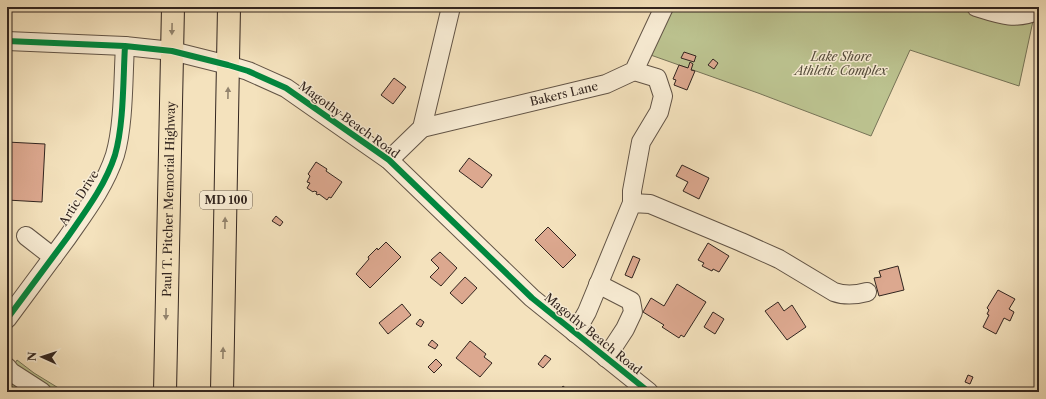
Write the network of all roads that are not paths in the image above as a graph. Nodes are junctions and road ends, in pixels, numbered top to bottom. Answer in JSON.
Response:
{"nodes":[{"id":1,"x":173,"y":7,"type":"edge"},
{"id":2,"x":229,"y":7,"type":"edge"},
{"id":3,"x":451,"y":7,"type":"edge"},
{"id":4,"x":664,"y":7,"type":"edge"},
{"id":5,"x":976,"y":7,"type":"edge"},
{"id":6,"x":1039,"y":10,"type":"edge"},
{"id":7,"x":7,"y":41,"type":"edge"},
{"id":8,"x":125,"y":46,"type":"junction"},
{"id":9,"x":172,"y":51,"type":"junction"},
{"id":10,"x":228,"y":65,"type":"junction"},
{"id":11,"x":634,"y":70,"type":"junction"},
{"id":12,"x":422,"y":128,"type":"junction"},
{"id":13,"x":389,"y":160,"type":"junction"},
{"id":14,"x":632,"y":203,"type":"junction"},
{"id":15,"x":26,"y":236,"type":"dead end"},
{"id":16,"x":53,"y":257,"type":"junction"},
{"id":17,"x":598,"y":284,"type":"junction"},
{"id":18,"x":867,"y":292,"type":"dead end"},
{"id":19,"x":7,"y":319,"type":"edge"},
{"id":20,"x":575,"y":333,"type":"junction"},
{"id":21,"x":606,"y":358,"type":"junction"},
{"id":22,"x":7,"y":368,"type":"edge"},
{"id":23,"x":42,"y":392,"type":"edge"},
{"id":24,"x":165,"y":392,"type":"edge"},
{"id":25,"x":222,"y":392,"type":"edge"},
{"id":26,"x":648,"y":392,"type":"edge"}],
"edges":[{"from":1,"to":9,"type":"main road","name":"Paul T. Pitcher Memorial Highway","one_way":true},
{"from":2,"to":10,"type":"main road","number":"MD 100"},
{"from":3,"to":12,"type":"street"},
{"from":4,"to":11,"type":"street"},
{"from":5,"to":6,"type":"street"},
{"from":7,"to":8,"type":"street","name":"Magothy Beach Road"},
{"from":8,"to":9,"type":"street","name":"Magothy Beach Road"},
{"from":8,"to":16,"type":"street","name":"Artic Drive"},
{"from":9,"to":10,"type":"street","name":"Magothy Beach Road"},
{"from":9,"to":24,"type":"main road","name":"Paul T. Pitcher Memorial Highway","one_way":true},
{"from":10,"to":13,"type":"street","name":"Magothy Beach Road"},
{"from":25,"to":10,"type":"main road","number":"MD 100","one_way":true},
{"from":11,"to":12,"type":"street","name":"Bakers Lane"},
{"from":11,"to":14,"type":"street"},
{"from":12,"to":13,"type":"street"},
{"from":13,"to":20,"type":"street","name":"Magothy Beach Road"},
{"from":14,"to":17,"type":"street"},
{"from":14,"to":18,"type":"street"},
{"from":15,"to":16,"type":"street"},
{"from":16,"to":19,"type":"street","name":"Artic Drive"},
{"from":17,"to":20,"type":"street"},
{"from":17,"to":21,"type":"street"},
{"from":20,"to":21,"type":"street","name":"Magothy Beach Road"},
{"from":21,"to":26,"type":"street","name":"Magothy Beach Road"},
{"from":22,"to":23,"type":"street"}]}
